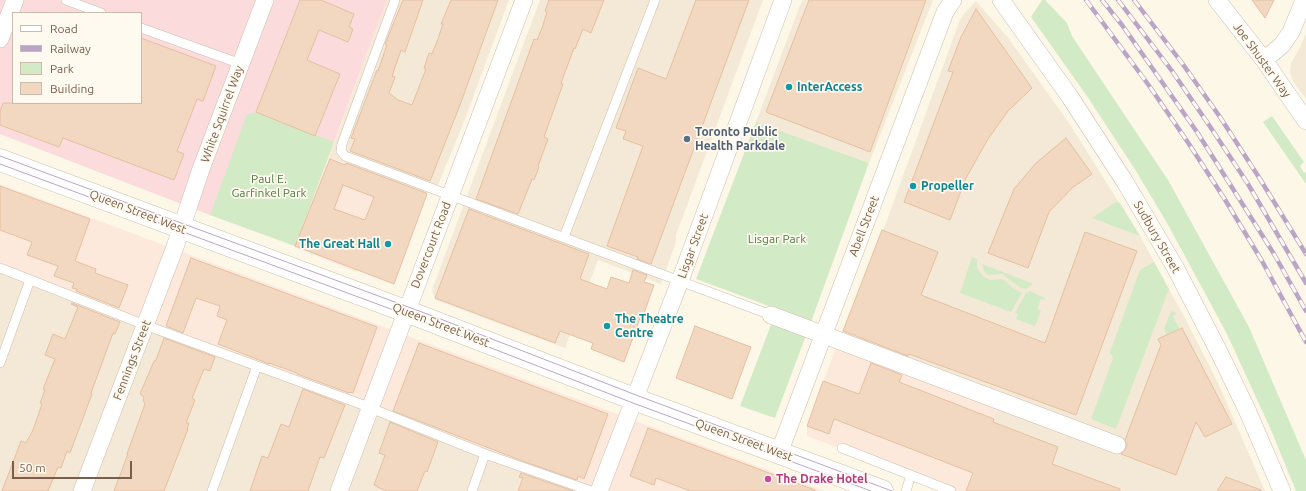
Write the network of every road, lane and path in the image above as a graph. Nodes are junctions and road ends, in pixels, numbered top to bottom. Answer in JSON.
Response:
{"nodes":[{"id":1,"x":66,"y":0,"type":"edge"},
{"id":2,"x":265,"y":0,"type":"edge"},
{"id":3,"x":395,"y":0,"type":"edge"},
{"id":4,"x":524,"y":0,"type":"edge"},
{"id":5,"x":655,"y":0,"type":"edge"},
{"id":6,"x":783,"y":0,"type":"edge"},
{"id":7,"x":953,"y":0,"type":"edge"},
{"id":8,"x":1001,"y":0,"type":"edge"},
{"id":9,"x":1217,"y":0,"type":"edge"},
{"id":10,"x":1304,"y":0,"type":"edge"},
{"id":11,"x":8,"y":9,"type":"edge"},
{"id":12,"x":98,"y":12,"type":"edge"},
{"id":13,"x":142,"y":28,"type":"edge"},
{"id":14,"x":0,"y":39,"type":"edge"},
{"id":15,"x":1264,"y":60,"type":"junction"},
{"id":16,"x":241,"y":64,"type":"junction"},
{"id":17,"x":1306,"y":121,"type":"edge"},
{"id":18,"x":0,"y":160,"type":"edge"},
{"id":19,"x":451,"y":196,"type":"junction"},
{"id":20,"x":181,"y":228,"type":"junction"},
{"id":21,"x":564,"y":237,"type":"junction"},
{"id":22,"x":0,"y":268,"type":"edge"},
{"id":23,"x":30,"y":280,"type":"junction"},
{"id":24,"x":680,"y":281,"type":"junction"},
{"id":25,"x":407,"y":312,"type":"junction"},
{"id":26,"x":772,"y":315,"type":"joint"},
{"id":27,"x":145,"y":325,"type":"junction"},
{"id":28,"x":823,"y":334,"type":"junction"},
{"id":29,"x":0,"y":363,"type":"edge"},
{"id":30,"x":257,"y":366,"type":"junction"},
{"id":31,"x":634,"y":399,"type":"junction"},
{"id":32,"x":370,"y":409,"type":"junction"},
{"id":33,"x":1117,"y":445,"type":"dead end"},
{"id":34,"x":842,"y":448,"type":"dead end"},
{"id":35,"x":779,"y":452,"type":"junction"},
{"id":36,"x":485,"y":454,"type":"junction"},
{"id":37,"x":911,"y":476,"type":"junction"},
{"id":38,"x":853,"y":486,"type":"edge"},
{"id":39,"x":82,"y":491,"type":"edge"},
{"id":40,"x":212,"y":491,"type":"edge"},
{"id":41,"x":339,"y":491,"type":"edge"},
{"id":42,"x":472,"y":491,"type":"edge"},
{"id":43,"x":591,"y":491,"type":"edge"},
{"id":44,"x":599,"y":491,"type":"edge"},
{"id":45,"x":882,"y":491,"type":"edge"},
{"id":46,"x":906,"y":491,"type":"edge"},
{"id":47,"x":951,"y":491,"type":"edge"},
{"id":48,"x":1282,"y":491,"type":"edge"}],
"edges":[{"from":1,"to":12,"type":"lane"},
{"from":2,"to":16,"type":"street","name":"White Squirrel Way"},
{"from":3,"to":19,"type":"lane"},
{"from":4,"to":19,"type":"street","name":"Dovercourt Road"},
{"from":5,"to":21,"type":"lane"},
{"from":6,"to":24,"type":"street","name":"Lisgar Street"},
{"from":7,"to":28,"type":"street","name":"Abell Street"},
{"from":8,"to":48,"type":"street","name":"Sudbury Street"},
{"from":9,"to":15,"type":"street","name":"Joe Shuster Way"},
{"from":10,"to":15,"type":"street"},
{"from":11,"to":14,"type":"street"},
{"from":13,"to":16,"type":"lane"},
{"from":15,"to":17,"type":"street","name":"Joe Shuster Way"},
{"from":16,"to":20,"type":"street","name":"White Squirrel Way"},
{"from":18,"to":20,"type":"main road","name":"Queen Street West"},
{"from":19,"to":21,"type":"lane"},
{"from":19,"to":25,"type":"street","name":"Dovercourt Road"},
{"from":20,"to":25,"type":"main road","name":"Queen Street West"},
{"from":20,"to":27,"type":"street","name":"Fennings Street"},
{"from":21,"to":24,"type":"lane"},
{"from":22,"to":23,"type":"lane"},
{"from":23,"to":27,"type":"lane"},
{"from":23,"to":29,"type":"lane"},
{"from":24,"to":26,"type":"lane"},
{"from":24,"to":31,"type":"street","name":"Lisgar Street"},
{"from":25,"to":31,"type":"main road","name":"Queen Street West"},
{"from":25,"to":32,"type":"street","name":"Dovercourt Road"},
{"from":26,"to":28,"type":"street"},
{"from":27,"to":30,"type":"lane"},
{"from":27,"to":39,"type":"street","name":"Fennings Street"},
{"from":28,"to":33,"type":"street"},
{"from":28,"to":35,"type":"street","name":"Abell Street"},
{"from":30,"to":32,"type":"lane"},
{"from":30,"to":40,"type":"lane"},
{"from":31,"to":35,"type":"main road","name":"Queen Street West"},
{"from":31,"to":44,"type":"street","name":"Lisgar Street"},
{"from":32,"to":36,"type":"lane"},
{"from":32,"to":41,"type":"street","name":"Dovercourt Road"},
{"from":34,"to":37,"type":"lane"},
{"from":35,"to":38,"type":"main road","name":"Queen Street West"},
{"from":36,"to":42,"type":"lane"},
{"from":36,"to":43,"type":"lane"},
{"from":37,"to":46,"type":"lane"},
{"from":37,"to":47,"type":"lane"},
{"from":38,"to":45,"type":"main road","name":"Queen Street West"}]}
